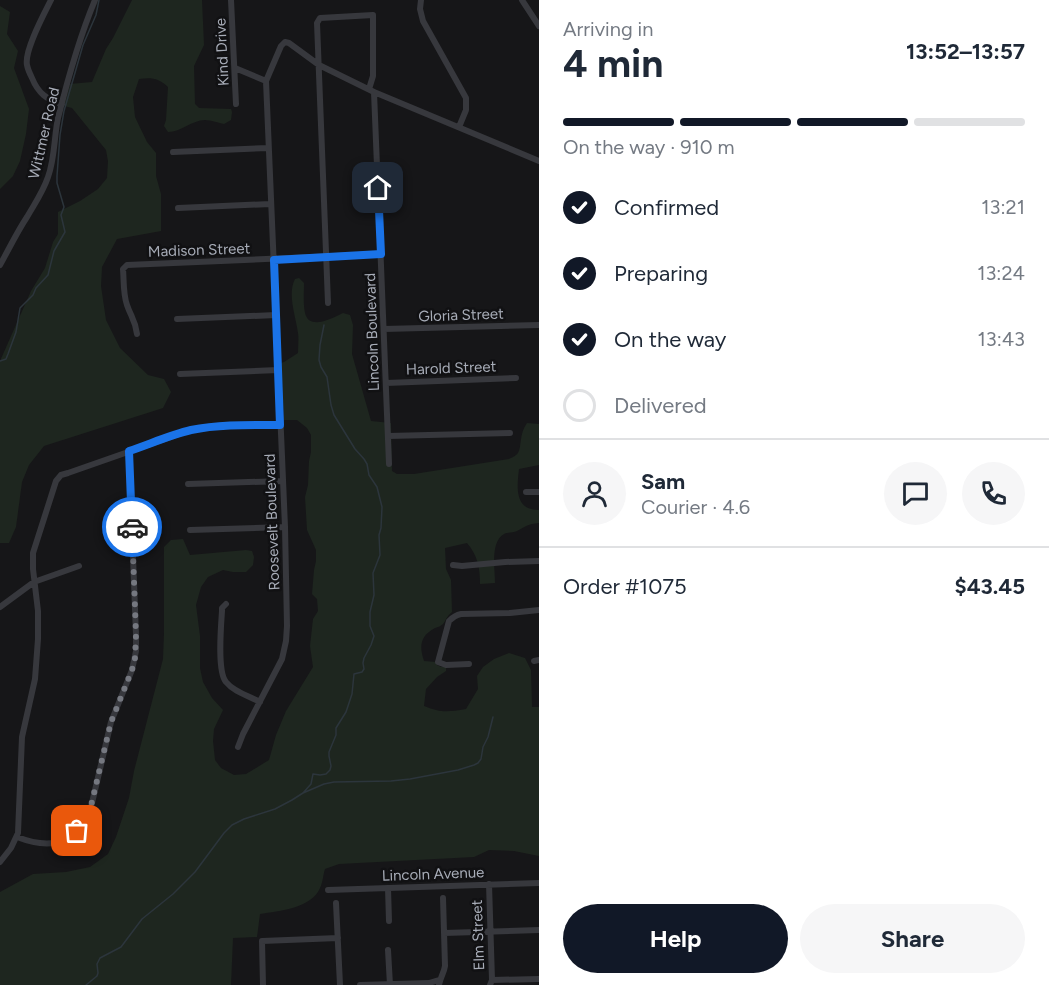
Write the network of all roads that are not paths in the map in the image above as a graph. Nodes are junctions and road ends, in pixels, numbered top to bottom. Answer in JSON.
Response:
{"nodes":[{"id":1,"x":51,"y":0,"type":"edge"},
{"id":2,"x":95,"y":0,"type":"edge"},
{"id":3,"x":231,"y":0,"type":"edge"},
{"id":4,"x":421,"y":0,"type":"edge"},
{"id":5,"x":522,"y":0,"type":"edge"},
{"id":6,"x":539,"y":26,"type":"edge"},
{"id":7,"x":319,"y":65,"type":"junction"},
{"id":8,"x":235,"y":68,"type":"junction"},
{"id":9,"x":266,"y":81,"type":"junction"},
{"id":10,"x":372,"y":90,"type":"junction"},
{"id":11,"x":62,"y":104,"type":"junction"},
{"id":12,"x":236,"y":104,"type":"dead end"},
{"id":13,"x":459,"y":127,"type":"junction"},
{"id":14,"x":268,"y":148,"type":"junction"},
{"id":15,"x":173,"y":152,"type":"dead end"},
{"id":16,"x":539,"y":161,"type":"edge"},
{"id":17,"x":270,"y":204,"type":"junction"},
{"id":18,"x":178,"y":208,"type":"dead end"},
{"id":19,"x":381,"y":254,"type":"junction"},
{"id":20,"x":326,"y":257,"type":"junction"},
{"id":21,"x":274,"y":260,"type":"junction"},
{"id":22,"x":0,"y":265,"type":"edge"},
{"id":23,"x":328,"y":303,"type":"dead end"},
{"id":24,"x":276,"y":315,"type":"junction"},
{"id":25,"x":177,"y":319,"type":"dead end"},
{"id":26,"x":539,"y":325,"type":"edge"},
{"id":27,"x":384,"y":329,"type":"junction"},
{"id":28,"x":136,"y":334,"type":"dead end"},
{"id":29,"x":278,"y":370,"type":"junction"},
{"id":30,"x":180,"y":374,"type":"dead end"},
{"id":31,"x":516,"y":378,"type":"dead end"},
{"id":32,"x":386,"y":383,"type":"junction"},
{"id":33,"x":280,"y":425,"type":"junction"},
{"id":34,"x":510,"y":433,"type":"dead end"},
{"id":35,"x":388,"y":436,"type":"junction"},
{"id":36,"x":129,"y":451,"type":"junction"},
{"id":37,"x":389,"y":464,"type":"dead end"},
{"id":38,"x":283,"y":481,"type":"junction"},
{"id":39,"x":188,"y":484,"type":"dead end"},
{"id":40,"x":526,"y":492,"type":"dead end"},
{"id":41,"x":539,"y":492,"type":"edge"},
{"id":42,"x":285,"y":527,"type":"junction"},
{"id":43,"x":190,"y":530,"type":"dead end"},
{"id":44,"x":539,"y":561,"type":"edge"},
{"id":45,"x":453,"y":565,"type":"dead end"},
{"id":46,"x":79,"y":566,"type":"dead end"},
{"id":47,"x":34,"y":582,"type":"junction"},
{"id":48,"x":226,"y":604,"type":"dead end"},
{"id":49,"x":0,"y":607,"type":"edge"},
{"id":50,"x":539,"y":610,"type":"edge"},
{"id":51,"x":469,"y":664,"type":"dead end"},
{"id":52,"x":260,"y":702,"type":"junction"},
{"id":53,"x":238,"y":747,"type":"dead end"},
{"id":54,"x":17,"y":837,"type":"junction"},
{"id":55,"x":0,"y":862,"type":"edge"},
{"id":56,"x":539,"y":883,"type":"edge"},
{"id":57,"x":489,"y":884,"type":"junction"},
{"id":58,"x":388,"y":888,"type":"junction"},
{"id":59,"x":328,"y":890,"type":"dead end"},
{"id":60,"x":443,"y":898,"type":"dead end"},
{"id":61,"x":336,"y":903,"type":"dead end"},
{"id":62,"x":389,"y":921,"type":"dead end"},
{"id":63,"x":539,"y":930,"type":"edge"},
{"id":64,"x":491,"y":932,"type":"junction"},
{"id":65,"x":444,"y":933,"type":"junction"},
{"id":66,"x":338,"y":938,"type":"junction"},
{"id":67,"x":388,"y":950,"type":"dead end"},
{"id":68,"x":535,"y":981,"type":"edge"},
{"id":69,"x":439,"y":983,"type":"edge"},
{"id":70,"x":491,"y":983,"type":"edge"},
{"id":71,"x":263,"y":985,"type":"edge"},
{"id":72,"x":340,"y":985,"type":"edge"},
{"id":73,"x":360,"y":985,"type":"edge"},
{"id":74,"x":390,"y":985,"type":"edge"}],
"edges":[{"from":1,"to":11,"type":"street"},
{"from":2,"to":11,"type":"street","name":"Wittmer Road"},
{"from":3,"to":8,"type":"street","name":"Kind Drive"},
{"from":4,"to":13,"type":"street"},
{"from":5,"to":6,"type":"street"},
{"from":7,"to":9,"type":"street","name":"Roosevelt Boulevard"},
{"from":7,"to":10,"type":"street"},
{"from":7,"to":10,"type":"street","name":"Lincoln Boulevard"},
{"from":7,"to":20,"type":"street"},
{"from":8,"to":9,"type":"street"},
{"from":8,"to":12,"type":"street","name":"Kind Drive"},
{"from":9,"to":14,"type":"street","name":"Roosevelt Boulevard"},
{"from":10,"to":13,"type":"street"},
{"from":10,"to":19,"type":"street","name":"Lincoln Boulevard"},
{"from":11,"to":22,"type":"street","name":"Wittmer Road"},
{"from":13,"to":16,"type":"street"},
{"from":14,"to":15,"type":"street"},
{"from":14,"to":17,"type":"street","name":"Roosevelt Boulevard"},
{"from":17,"to":18,"type":"street"},
{"from":17,"to":21,"type":"street","name":"Roosevelt Boulevard"},
{"from":19,"to":20,"type":"street","name":"Madison Street"},
{"from":19,"to":27,"type":"street","name":"Lincoln Boulevard"},
{"from":20,"to":21,"type":"street","name":"Madison Street"},
{"from":20,"to":23,"type":"street"},
{"from":21,"to":24,"type":"street","name":"Roosevelt Boulevard"},
{"from":21,"to":28,"type":"street","name":"Madison Street"},
{"from":24,"to":25,"type":"street"},
{"from":24,"to":29,"type":"street","name":"Roosevelt Boulevard"},
{"from":26,"to":27,"type":"street","name":"Gloria Street"},
{"from":27,"to":32,"type":"street","name":"Lincoln Boulevard"},
{"from":29,"to":30,"type":"street"},
{"from":29,"to":33,"type":"street","name":"Roosevelt Boulevard"},
{"from":31,"to":32,"type":"street","name":"Harold Street"},
{"from":32,"to":35,"type":"street","name":"Lincoln Boulevard"},
{"from":33,"to":36,"type":"street"},
{"from":33,"to":38,"type":"street","name":"Roosevelt Boulevard"},
{"from":34,"to":35,"type":"street"},
{"from":35,"to":37,"type":"street","name":"Lincoln Boulevard"},
{"from":36,"to":47,"type":"street"},
{"from":36,"to":54,"type":"street"},
{"from":38,"to":39,"type":"street"},
{"from":38,"to":42,"type":"street","name":"Roosevelt Boulevard"},
{"from":40,"to":41,"type":"street"},
{"from":42,"to":43,"type":"street"},
{"from":42,"to":52,"type":"street","name":"Roosevelt Boulevard"},
{"from":44,"to":45,"type":"street"},
{"from":46,"to":47,"type":"street"},
{"from":47,"to":49,"type":"street"},
{"from":47,"to":54,"type":"street"},
{"from":48,"to":52,"type":"street"},
{"from":50,"to":51,"type":"street"},
{"from":52,"to":53,"type":"street","name":"Roosevelt Boulevard"},
{"from":54,"to":55,"type":"street"},
{"from":56,"to":57,"type":"street","name":"Lincoln Avenue"},
{"from":57,"to":58,"type":"street","name":"Lincoln Avenue"},
{"from":57,"to":64,"type":"street","name":"Elm Street"},
{"from":58,"to":59,"type":"street","name":"Lincoln Avenue"},
{"from":58,"to":62,"type":"street"},
{"from":60,"to":65,"type":"street"},
{"from":61,"to":66,"type":"street"},
{"from":63,"to":64,"type":"street"},
{"from":64,"to":65,"type":"street"},
{"from":64,"to":70,"type":"street","name":"Elm Street"},
{"from":65,"to":69,"type":"street"},
{"from":66,"to":71,"type":"street"},
{"from":66,"to":72,"type":"street"},
{"from":67,"to":74,"type":"street"},
{"from":68,"to":70,"type":"street"},
{"from":69,"to":74,"type":"street"},
{"from":73,"to":74,"type":"street"}]}
